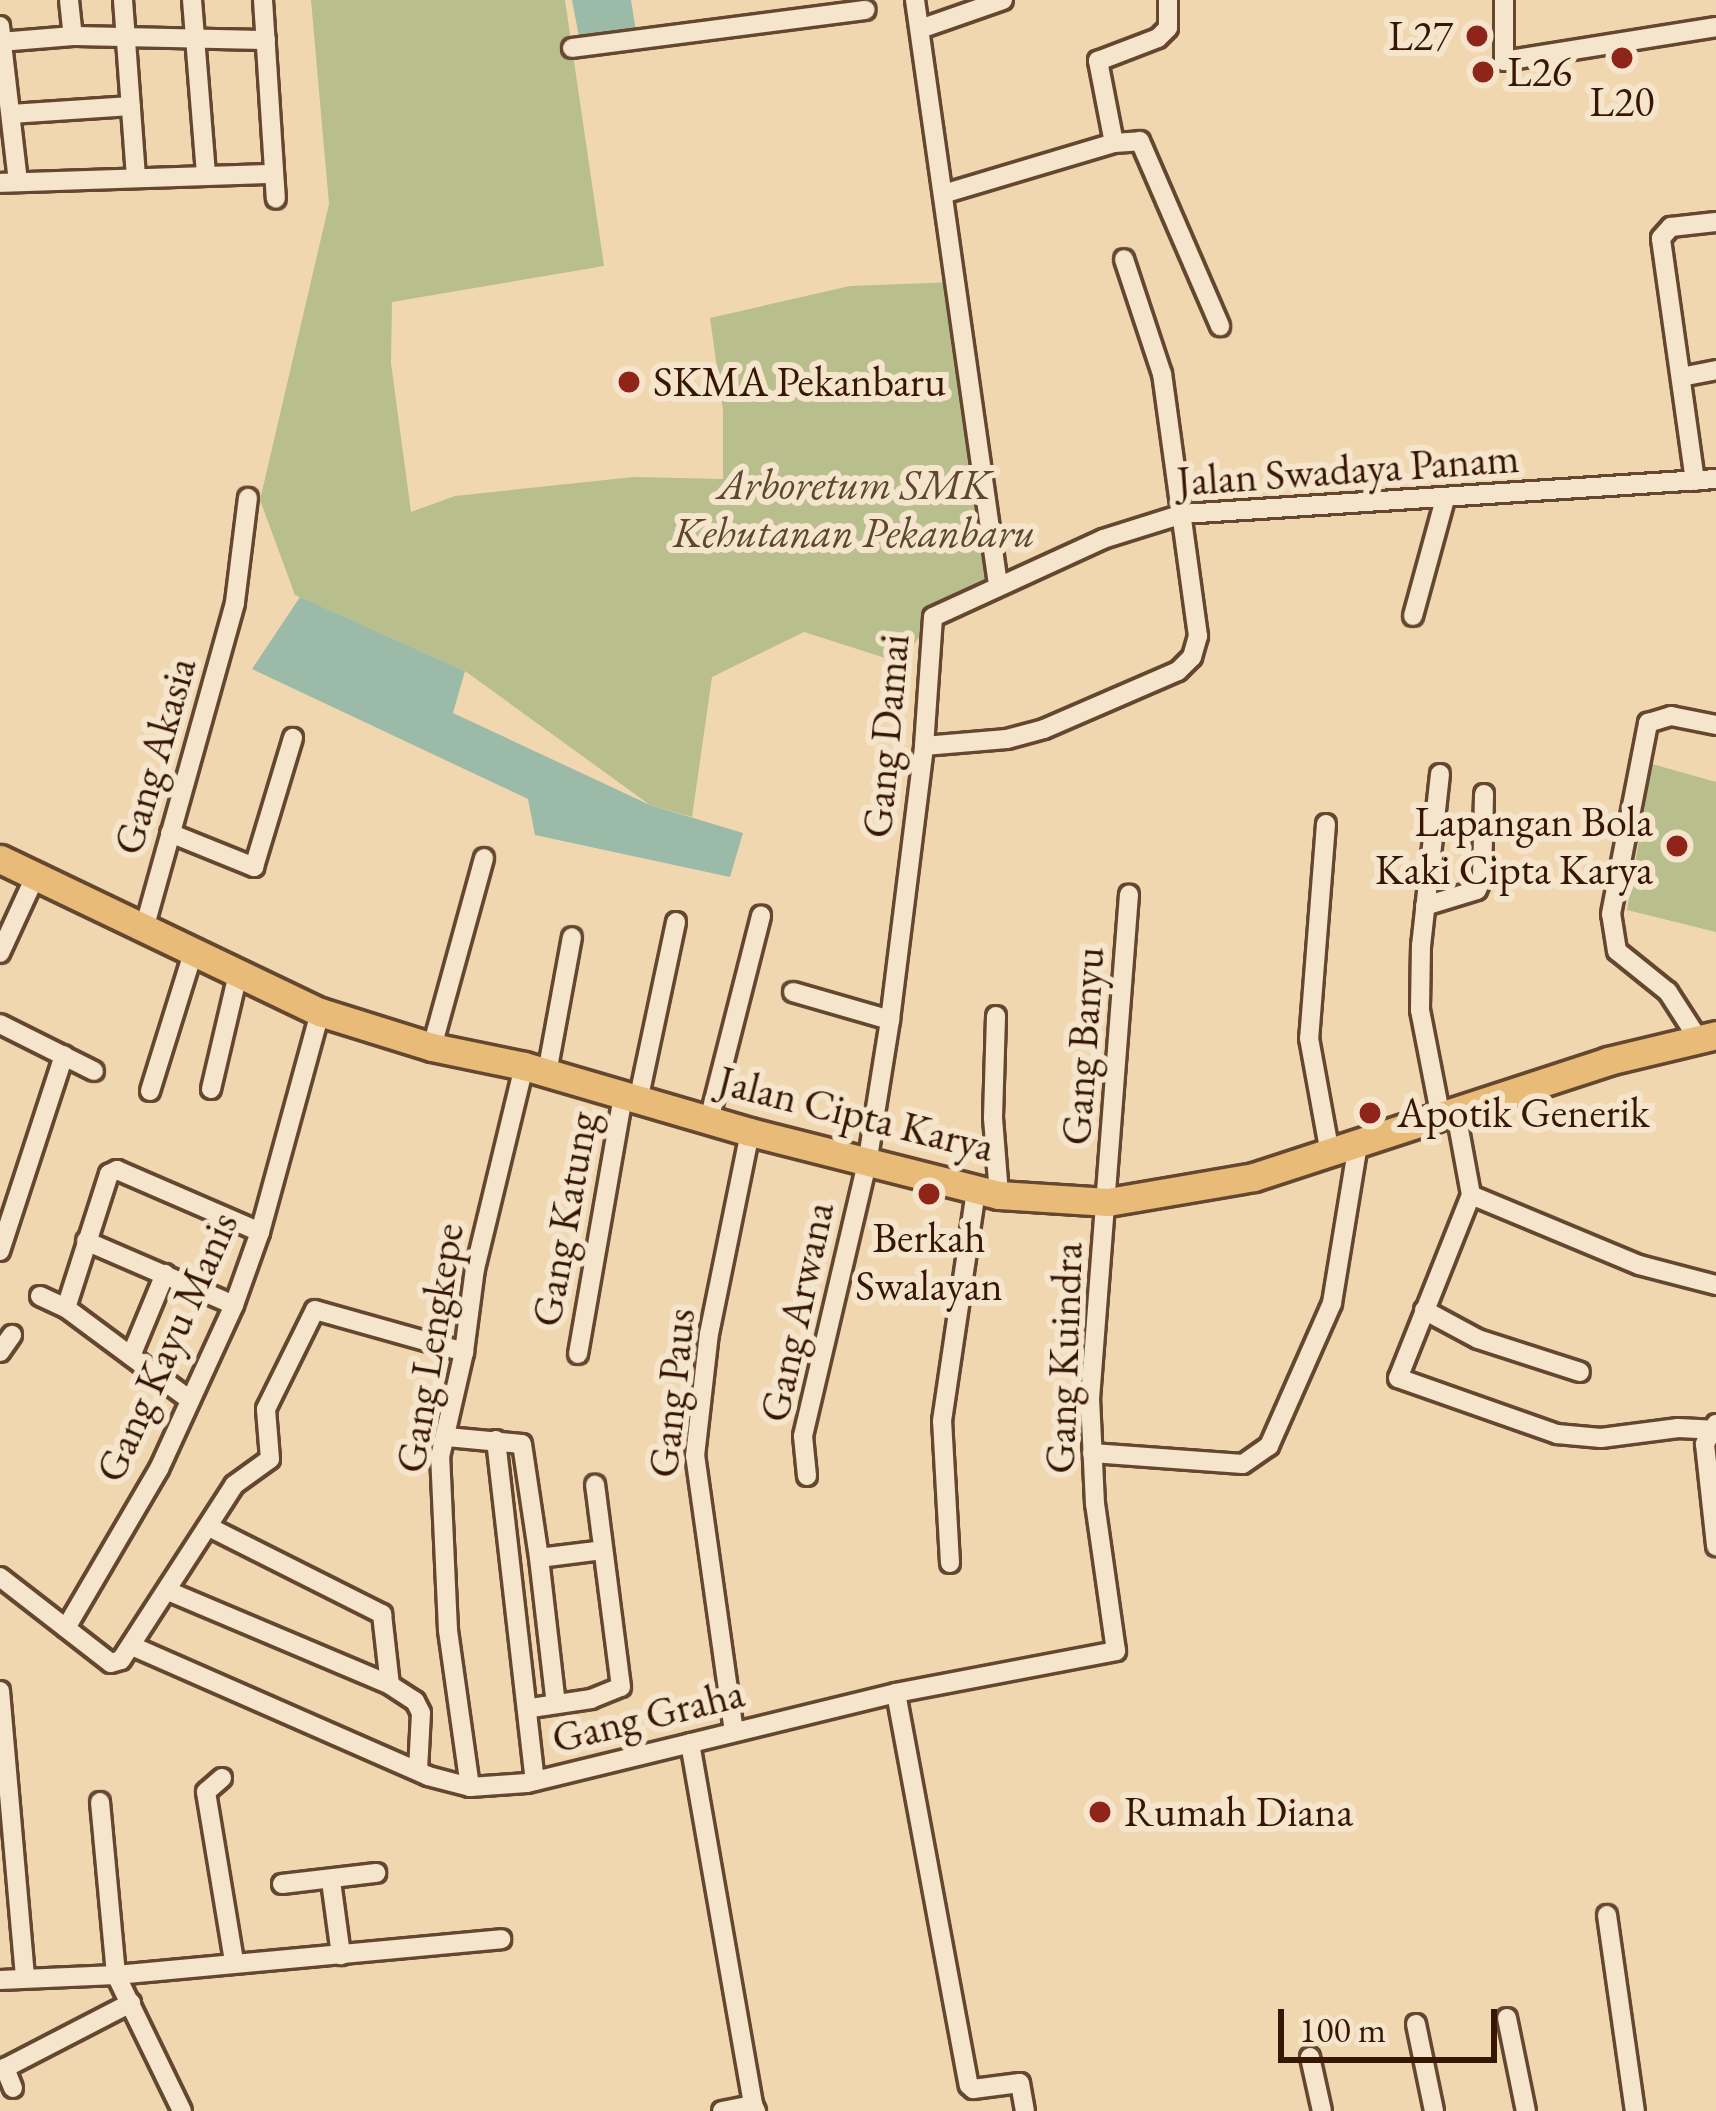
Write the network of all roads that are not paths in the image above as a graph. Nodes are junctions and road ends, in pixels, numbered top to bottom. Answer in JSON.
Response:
{"nodes":[{"id":1,"x":69,"y":0,"type":"edge"},
{"id":2,"x":123,"y":0,"type":"edge"},
{"id":3,"x":192,"y":0,"type":"edge"},
{"id":4,"x":263,"y":0,"type":"edge"},
{"id":5,"x":763,"y":0,"type":"edge"},
{"id":6,"x":915,"y":0,"type":"edge"},
{"id":7,"x":1004,"y":0,"type":"edge"},
{"id":8,"x":1168,"y":0,"type":"edge"},
{"id":9,"x":1504,"y":0,"type":"edge"},
{"id":10,"x":867,"y":13,"type":"edge"},
{"id":11,"x":766,"y":22,"type":"junction"},
{"id":12,"x":1716,"y":27,"type":"edge"},
{"id":13,"x":920,"y":29,"type":"junction"},
{"id":14,"x":73,"y":36,"type":"junction"},
{"id":15,"x":1,"y":37,"type":"edge"},
{"id":16,"x":126,"y":37,"type":"junction"},
{"id":17,"x":195,"y":38,"type":"junction"},
{"id":18,"x":266,"y":40,"type":"junction"},
{"id":19,"x":572,"y":48,"type":"dead end"},
{"id":20,"x":131,"y":106,"type":"junction"},
{"id":21,"x":11,"y":114,"type":"junction"},
{"id":22,"x":1114,"y":143,"type":"junction"},
{"id":23,"x":206,"y":174,"type":"junction"},
{"id":24,"x":274,"y":174,"type":"junction"},
{"id":25,"x":136,"y":175,"type":"junction"},
{"id":26,"x":9,"y":182,"type":"edge"},
{"id":27,"x":943,"y":194,"type":"junction"},
{"id":28,"x":276,"y":199,"type":"dead end"},
{"id":29,"x":1716,"y":221,"type":"edge"},
{"id":30,"x":1124,"y":259,"type":"dead end"},
{"id":31,"x":1220,"y":326,"type":"dead end"},
{"id":32,"x":1716,"y":370,"type":"edge"},
{"id":33,"x":1681,"y":377,"type":"junction"},
{"id":34,"x":1716,"y":479,"type":"edge"},
{"id":35,"x":1695,"y":481,"type":"junction"},
{"id":36,"x":248,"y":498,"type":"dead end"},
{"id":37,"x":1445,"y":499,"type":"junction"},
{"id":38,"x":1183,"y":514,"type":"junction"},
{"id":39,"x":998,"y":585,"type":"junction"},
{"id":40,"x":1413,"y":616,"type":"dead end"},
{"id":41,"x":1716,"y":725,"type":"edge"},
{"id":42,"x":293,"y":738,"type":"dead end"},
{"id":43,"x":924,"y":746,"type":"junction"},
{"id":44,"x":1440,"y":774,"type":"dead end"},
{"id":45,"x":1484,"y":794,"type":"dead end"},
{"id":46,"x":1326,"y":824,"type":"dead end"},
{"id":47,"x":170,"y":833,"type":"junction"},
{"id":48,"x":484,"y":858,"type":"dead end"},
{"id":49,"x":0,"y":859,"type":"edge"},
{"id":50,"x":35,"y":877,"type":"junction"},
{"id":51,"x":1129,"y":895,"type":"dead end"},
{"id":52,"x":1425,"y":906,"type":"junction"},
{"id":53,"x":761,"y":916,"type":"dead end"},
{"id":54,"x":676,"y":922,"type":"dead end"},
{"id":55,"x":144,"y":929,"type":"junction"},
{"id":56,"x":572,"y":937,"type":"dead end"},
{"id":57,"x":193,"y":952,"type":"junction"},
{"id":58,"x":0,"y":953,"type":"edge"},
{"id":59,"x":238,"y":974,"type":"junction"},
{"id":60,"x":793,"y":992,"type":"dead end"},
{"id":61,"x":320,"y":1012,"type":"junction"},
{"id":62,"x":996,"y":1016,"type":"dead end"},
{"id":63,"x":890,"y":1020,"type":"junction"},
{"id":64,"x":0,"y":1024,"type":"edge"},
{"id":65,"x":1707,"y":1036,"type":"edge"},
{"id":66,"x":432,"y":1047,"type":"junction"},
{"id":67,"x":64,"y":1055,"type":"junction"},
{"id":68,"x":535,"y":1070,"type":"junction"},
{"id":69,"x":94,"y":1071,"type":"dead end"},
{"id":70,"x":211,"y":1089,"type":"dead end"},
{"id":71,"x":150,"y":1091,"type":"dead end"},
{"id":72,"x":631,"y":1099,"type":"junction"},
{"id":73,"x":1448,"y":1116,"type":"junction"},
{"id":74,"x":710,"y":1120,"type":"junction"},
{"id":75,"x":750,"y":1132,"type":"junction"},
{"id":76,"x":1358,"y":1144,"type":"junction"},
{"id":77,"x":1330,"y":1154,"type":"junction"},
{"id":78,"x":867,"y":1164,"type":"junction"},
{"id":79,"x":987,"y":1192,"type":"junction"},
{"id":80,"x":1472,"y":1195,"type":"junction"},
{"id":81,"x":1108,"y":1202,"type":"junction"},
{"id":82,"x":260,"y":1232,"type":"junction"},
{"id":83,"x":86,"y":1241,"type":"junction"},
{"id":84,"x":0,"y":1251,"type":"edge"},
{"id":85,"x":165,"y":1274,"type":"junction"},
{"id":86,"x":1716,"y":1285,"type":"edge"},
{"id":87,"x":40,"y":1296,"type":"dead end"},
{"id":88,"x":234,"y":1305,"type":"junction"},
{"id":89,"x":66,"y":1308,"type":"junction"},
{"id":90,"x":1424,"y":1310,"type":"junction"},
{"id":91,"x":12,"y":1335,"type":"dead end"},
{"id":92,"x":0,"y":1352,"type":"edge"},
{"id":93,"x":464,"y":1352,"type":"junction"},
{"id":94,"x":578,"y":1354,"type":"dead end"},
{"id":95,"x":130,"y":1356,"type":"junction"},
{"id":96,"x":1580,"y":1372,"type":"dead end"},
{"id":97,"x":190,"y":1400,"type":"junction"},
{"id":98,"x":1714,"y":1427,"type":"edge"},
{"id":99,"x":447,"y":1437,"type":"junction"},
{"id":100,"x":496,"y":1441,"type":"junction"},
{"id":101,"x":1093,"y":1453,"type":"junction"},
{"id":102,"x":807,"y":1476,"type":"dead end"},
{"id":103,"x":596,"y":1484,"type":"dead end"},
{"id":104,"x":209,"y":1527,"type":"junction"},
{"id":105,"x":1716,"y":1546,"type":"edge"},
{"id":106,"x":603,"y":1550,"type":"junction"},
{"id":107,"x":539,"y":1558,"type":"junction"},
{"id":108,"x":950,"y":1563,"type":"dead end"},
{"id":109,"x":0,"y":1577,"type":"edge"},
{"id":110,"x":168,"y":1591,"type":"junction"},
{"id":111,"x":0,"y":1592,"type":"edge"},
{"id":112,"x":66,"y":1628,"type":"junction"},
{"id":113,"x":132,"y":1646,"type":"junction"},
{"id":114,"x":390,"y":1685,"type":"junction"},
{"id":115,"x":0,"y":1690,"type":"edge"},
{"id":116,"x":896,"y":1693,"type":"junction"},
{"id":117,"x":556,"y":1704,"type":"junction"},
{"id":118,"x":531,"y":1708,"type":"junction"},
{"id":119,"x":734,"y":1732,"type":"junction"},
{"id":120,"x":690,"y":1743,"type":"junction"},
{"id":121,"x":418,"y":1770,"type":"junction"},
{"id":122,"x":222,"y":1778,"type":"dead end"},
{"id":123,"x":536,"y":1781,"type":"junction"},
{"id":124,"x":470,"y":1787,"type":"junction"},
{"id":125,"x":100,"y":1802,"type":"dead end"},
{"id":126,"x":376,"y":1873,"type":"dead end"},
{"id":127,"x":331,"y":1881,"type":"junction"},
{"id":128,"x":282,"y":1884,"type":"dead end"},
{"id":129,"x":1607,"y":1915,"type":"dead end"},
{"id":130,"x":501,"y":1939,"type":"dead end"},
{"id":131,"x":341,"y":1955,"type":"junction"},
{"id":132,"x":234,"y":1962,"type":"junction"},
{"id":133,"x":116,"y":1975,"type":"junction"},
{"id":134,"x":25,"y":1977,"type":"junction"},
{"id":135,"x":0,"y":1980,"type":"edge"},
{"id":136,"x":131,"y":2003,"type":"junction"},
{"id":137,"x":1507,"y":2018,"type":"dead end"},
{"id":138,"x":1416,"y":2024,"type":"dead end"},
{"id":139,"x":1310,"y":2057,"type":"dead end"},
{"id":140,"x":13,"y":2088,"type":"dead end"},
{"id":141,"x":755,"y":2108,"type":"edge"},
{"id":142,"x":182,"y":2111,"type":"edge"},
{"id":143,"x":722,"y":2111,"type":"edge"},
{"id":144,"x":1024,"y":2111,"type":"edge"},
{"id":145,"x":1322,"y":2111,"type":"edge"},
{"id":146,"x":1434,"y":2111,"type":"edge"},
{"id":147,"x":1526,"y":2111,"type":"edge"},
{"id":148,"x":1635,"y":2111,"type":"edge"}],
"edges":[{"from":1,"to":14,"type":"street"},
{"from":2,"to":16,"type":"street"},
{"from":3,"to":17,"type":"street"},
{"from":4,"to":18,"type":"street"},
{"from":5,"to":11,"type":"street"},
{"from":6,"to":13,"type":"street"},
{"from":7,"to":13,"type":"street"},
{"from":8,"to":22,"type":"street"},
{"from":9,"to":12,"type":"street"},
{"from":10,"to":11,"type":"street"},
{"from":11,"to":19,"type":"street"},
{"from":13,"to":27,"type":"street"},
{"from":14,"to":15,"type":"street"},
{"from":14,"to":16,"type":"street"},
{"from":15,"to":21,"type":"street"},
{"from":16,"to":17,"type":"street"},
{"from":16,"to":20,"type":"street"},
{"from":17,"to":18,"type":"street"},
{"from":17,"to":23,"type":"street"},
{"from":18,"to":24,"type":"street"},
{"from":20,"to":21,"type":"street"},
{"from":20,"to":25,"type":"street"},
{"from":21,"to":26,"type":"street"},
{"from":22,"to":27,"type":"street"},
{"from":22,"to":31,"type":"street"},
{"from":23,"to":24,"type":"street"},
{"from":23,"to":25,"type":"street"},
{"from":24,"to":28,"type":"street"},
{"from":25,"to":26,"type":"street"},
{"from":27,"to":39,"type":"street"},
{"from":29,"to":33,"type":"street"},
{"from":30,"to":38,"type":"street"},
{"from":32,"to":33,"type":"street"},
{"from":33,"to":35,"type":"street"},
{"from":34,"to":35,"type":"street","name":"Jalan Swadaya Panam"},
{"from":35,"to":37,"type":"street","name":"Jalan Swadaya Panam"},
{"from":36,"to":47,"type":"street","name":"Gang Akasia"},
{"from":37,"to":38,"type":"street","name":"Jalan Swadaya Panam"},
{"from":37,"to":40,"type":"street"},
{"from":38,"to":39,"type":"street","name":"Jalan Swadaya Panam"},
{"from":38,"to":43,"type":"street"},
{"from":39,"to":43,"type":"street","name":"Gang Damai"},
{"from":41,"to":65,"type":"street"},
{"from":42,"to":47,"type":"street"},
{"from":43,"to":63,"type":"street","name":"Gang Damai"},
{"from":44,"to":52,"type":"street"},
{"from":45,"to":52,"type":"street"},
{"from":46,"to":77,"type":"street"},
{"from":47,"to":55,"type":"street","name":"Gang Akasia"},
{"from":48,"to":66,"type":"street"},
{"from":49,"to":50,"type":"main road","name":"Jalan Cipta Karya"},
{"from":50,"to":55,"type":"main road","name":"Jalan Cipta Karya"},
{"from":50,"to":58,"type":"street"},
{"from":51,"to":81,"type":"street","name":"Gang Banyu"},
{"from":52,"to":73,"type":"street"},
{"from":53,"to":74,"type":"street"},
{"from":54,"to":72,"type":"street","name":"Gang Katung"},
{"from":55,"to":57,"type":"main road","name":"Jalan Cipta Karya"},
{"from":56,"to":68,"type":"street","name":"Gang Lengkepe"},
{"from":57,"to":59,"type":"main road","name":"Jalan Cipta Karya"},
{"from":57,"to":71,"type":"street"},
{"from":59,"to":61,"type":"main road","name":"Jalan Cipta Karya"},
{"from":59,"to":70,"type":"street"},
{"from":60,"to":63,"type":"street"},
{"from":61,"to":66,"type":"main road","name":"Jalan Cipta Karya"},
{"from":61,"to":82,"type":"street","name":"Gang Kayu Manis"},
{"from":62,"to":79,"type":"street"},
{"from":63,"to":78,"type":"street","name":"Gang Damai"},
{"from":64,"to":67,"type":"street"},
{"from":65,"to":73,"type":"main road","name":"Jalan Cipta Karya"},
{"from":66,"to":68,"type":"main road","name":"Jalan Cipta Karya"},
{"from":67,"to":69,"type":"street"},
{"from":67,"to":84,"type":"street"},
{"from":68,"to":72,"type":"main road","name":"Jalan Cipta Karya"},
{"from":68,"to":93,"type":"street","name":"Gang Lengkepe"},
{"from":72,"to":74,"type":"main road","name":"Jalan Cipta Karya"},
{"from":72,"to":94,"type":"street","name":"Gang Katung"},
{"from":73,"to":76,"type":"main road","name":"Jalan Cipta Karya"},
{"from":73,"to":80,"type":"street"},
{"from":74,"to":75,"type":"main road","name":"Jalan Cipta Karya"},
{"from":75,"to":78,"type":"main road","name":"Jalan Cipta Karya"},
{"from":75,"to":119,"type":"street","name":"Gang Paus"},
{"from":76,"to":77,"type":"main road","name":"Jalan Cipta Karya"},
{"from":76,"to":101,"type":"street"},
{"from":77,"to":81,"type":"main road","name":"Jalan Cipta Karya"},
{"from":78,"to":79,"type":"main road","name":"Jalan Cipta Karya"},
{"from":78,"to":102,"type":"street","name":"Gang Arwana"},
{"from":79,"to":81,"type":"main road","name":"Jalan Cipta Karya"},
{"from":79,"to":108,"type":"street"},
{"from":80,"to":86,"type":"street"},
{"from":80,"to":90,"type":"street"},
{"from":81,"to":101,"type":"street","name":"Gang Kuindra"},
{"from":82,"to":83,"type":"street"},
{"from":82,"to":88,"type":"street","name":"Gang Kayu Manis"},
{"from":83,"to":85,"type":"street"},
{"from":83,"to":89,"type":"street"},
{"from":85,"to":88,"type":"street"},
{"from":85,"to":95,"type":"street"},
{"from":87,"to":89,"type":"street"},
{"from":88,"to":97,"type":"street","name":"Gang Kayu Manis"},
{"from":89,"to":95,"type":"street"},
{"from":90,"to":96,"type":"street"},
{"from":90,"to":98,"type":"street"},
{"from":91,"to":92,"type":"street"},
{"from":93,"to":99,"type":"street","name":"Gang Lengkepe"},
{"from":93,"to":104,"type":"street"},
{"from":95,"to":97,"type":"street"},
{"from":97,"to":112,"type":"street","name":"Gang Kayu Manis"},
{"from":98,"to":105,"type":"street"},
{"from":99,"to":100,"type":"street"},
{"from":99,"to":124,"type":"street","name":"Gang Lengkepe"},
{"from":100,"to":107,"type":"street"},
{"from":100,"to":118,"type":"street"},
{"from":101,"to":116,"type":"street","name":"Gang Kuindra"},
{"from":103,"to":106,"type":"street"},
{"from":104,"to":110,"type":"street"},
{"from":104,"to":114,"type":"street"},
{"from":106,"to":107,"type":"street"},
{"from":106,"to":117,"type":"street"},
{"from":107,"to":117,"type":"street"},
{"from":109,"to":111,"type":"street"},
{"from":109,"to":112,"type":"street"},
{"from":110,"to":113,"type":"street"},
{"from":110,"to":114,"type":"street"},
{"from":112,"to":113,"type":"street","name":"Gang Graha"},
{"from":113,"to":121,"type":"street","name":"Gang Graha"},
{"from":114,"to":121,"type":"street"},
{"from":115,"to":134,"type":"street"},
{"from":116,"to":119,"type":"street","name":"Gang Graha"},
{"from":116,"to":144,"type":"street"},
{"from":117,"to":118,"type":"street"},
{"from":118,"to":123,"type":"street"},
{"from":119,"to":120,"type":"street","name":"Gang Graha"},
{"from":120,"to":123,"type":"street","name":"Gang Graha"},
{"from":120,"to":141,"type":"street"},
{"from":121,"to":124,"type":"street","name":"Gang Graha"},
{"from":122,"to":132,"type":"street"},
{"from":123,"to":124,"type":"street","name":"Gang Graha"},
{"from":125,"to":133,"type":"street"},
{"from":126,"to":127,"type":"street"},
{"from":127,"to":128,"type":"street"},
{"from":127,"to":131,"type":"street"},
{"from":129,"to":148,"type":"street"},
{"from":130,"to":131,"type":"street"},
{"from":131,"to":132,"type":"street"},
{"from":132,"to":133,"type":"street"},
{"from":133,"to":134,"type":"street"},
{"from":133,"to":136,"type":"street"},
{"from":134,"to":135,"type":"street"},
{"from":136,"to":140,"type":"street"},
{"from":136,"to":142,"type":"street"},
{"from":137,"to":147,"type":"street"},
{"from":138,"to":146,"type":"street"},
{"from":139,"to":145,"type":"street"},
{"from":141,"to":143,"type":"street"}]}
